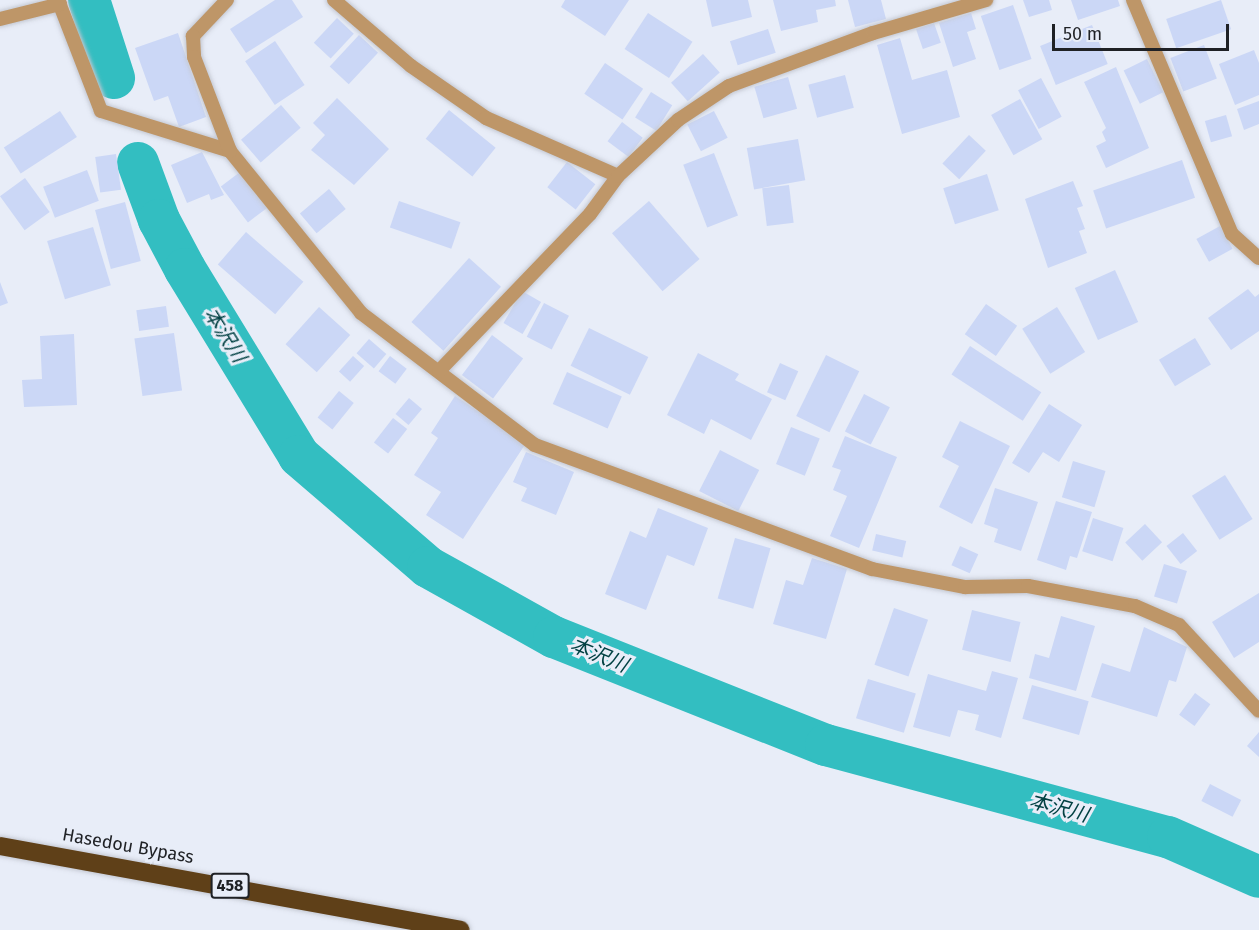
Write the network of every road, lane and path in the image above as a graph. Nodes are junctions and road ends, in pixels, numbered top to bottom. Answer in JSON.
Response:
{"nodes":[{"id":1,"x":227,"y":0,"type":"edge"},
{"id":2,"x":334,"y":0,"type":"edge"},
{"id":3,"x":986,"y":0,"type":"edge"},
{"id":4,"x":1133,"y":0,"type":"edge"},
{"id":5,"x":59,"y":2,"type":"edge"},
{"id":6,"x":0,"y":19,"type":"edge"},
{"id":7,"x":230,"y":151,"type":"junction"},
{"id":8,"x":618,"y":177,"type":"junction"},
{"id":9,"x":1259,"y":258,"type":"edge"},
{"id":10,"x":439,"y":371,"type":"junction"},
{"id":11,"x":1259,"y":711,"type":"edge"},
{"id":12,"x":0,"y":846,"type":"edge"},
{"id":13,"x":460,"y":930,"type":"edge"}],
"edges":[{"from":1,"to":7,"type":"lane"},
{"from":2,"to":8,"type":"lane"},
{"from":3,"to":8,"type":"lane"},
{"from":4,"to":9,"type":"lane"},
{"from":5,"to":6,"type":"lane"},
{"from":5,"to":7,"type":"lane"},
{"from":7,"to":10,"type":"lane"},
{"from":8,"to":10,"type":"lane"},
{"from":10,"to":11,"type":"lane"},
{"from":12,"to":13,"type":"highway","name":"Hasedou Bypass","number":"458"}]}
